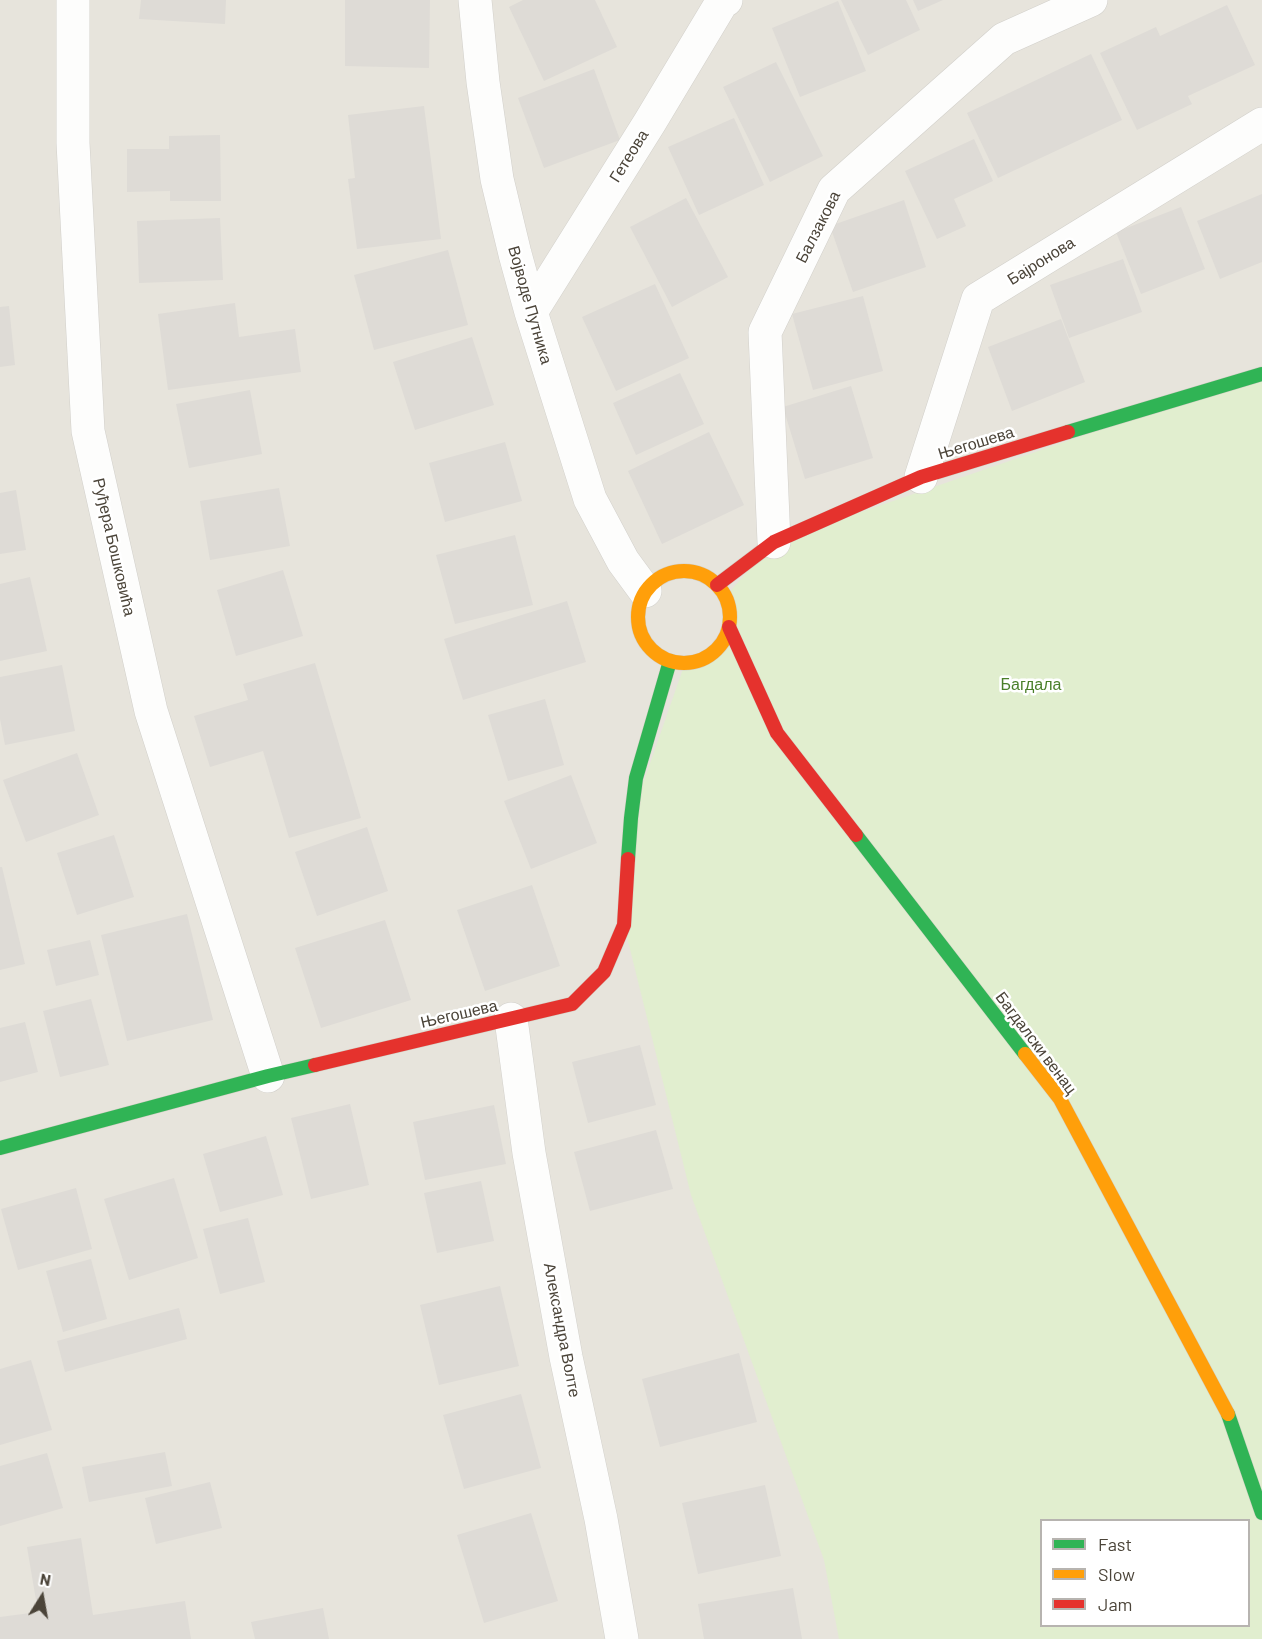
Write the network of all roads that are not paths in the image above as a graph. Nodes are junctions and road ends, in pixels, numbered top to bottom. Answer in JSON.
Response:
{"nodes":[{"id":1,"x":73,"y":0,"type":"edge"},
{"id":2,"x":475,"y":0,"type":"edge"},
{"id":3,"x":726,"y":0,"type":"edge"},
{"id":4,"x":1091,"y":0,"type":"edge"},
{"id":5,"x":1262,"y":124,"type":"edge"},
{"id":6,"x":531,"y":312,"type":"junction"},
{"id":7,"x":1262,"y":374,"type":"edge"},
{"id":8,"x":921,"y":477,"type":"junction"},
{"id":9,"x":774,"y":542,"type":"junction"},
{"id":10,"x":717,"y":585,"type":"junction"},
{"id":11,"x":645,"y":591,"type":"junction"},
{"id":12,"x":729,"y":627,"type":"junction"},
{"id":13,"x":670,"y":661,"type":"junction"},
{"id":14,"x":511,"y":1018,"type":"junction"},
{"id":15,"x":268,"y":1076,"type":"junction"},
{"id":16,"x":0,"y":1148,"type":"edge"},
{"id":17,"x":1262,"y":1513,"type":"edge"},
{"id":18,"x":622,"y":1639,"type":"edge"}],
"edges":[{"from":1,"to":15,"type":"street","name":"Руђера Бошковића"},
{"from":2,"to":6,"type":"street","name":"Војводе Путника"},
{"from":3,"to":6,"type":"street","name":"Гетеова"},
{"from":4,"to":9,"type":"street","name":"Балзакова"},
{"from":5,"to":8,"type":"street","name":"Бајронова"},
{"from":6,"to":11,"type":"street","name":"Војводе Путника"},
{"from":7,"to":8,"type":"street","name":"Његошева"},
{"from":8,"to":9,"type":"street","name":"Његошева"},
{"from":9,"to":10,"type":"street","name":"Његошева"},
{"from":10,"to":11,"type":"street"},
{"from":10,"to":12,"type":"street"},
{"from":11,"to":13,"type":"street"},
{"from":12,"to":13,"type":"street"},
{"from":12,"to":17,"type":"street","name":"Багдалски венац"},
{"from":13,"to":14,"type":"street","name":"Његошева"},
{"from":14,"to":15,"type":"street","name":"Његошева"},
{"from":14,"to":18,"type":"street","name":"Александра Волте"},
{"from":15,"to":16,"type":"street","name":"Његошева"}]}
